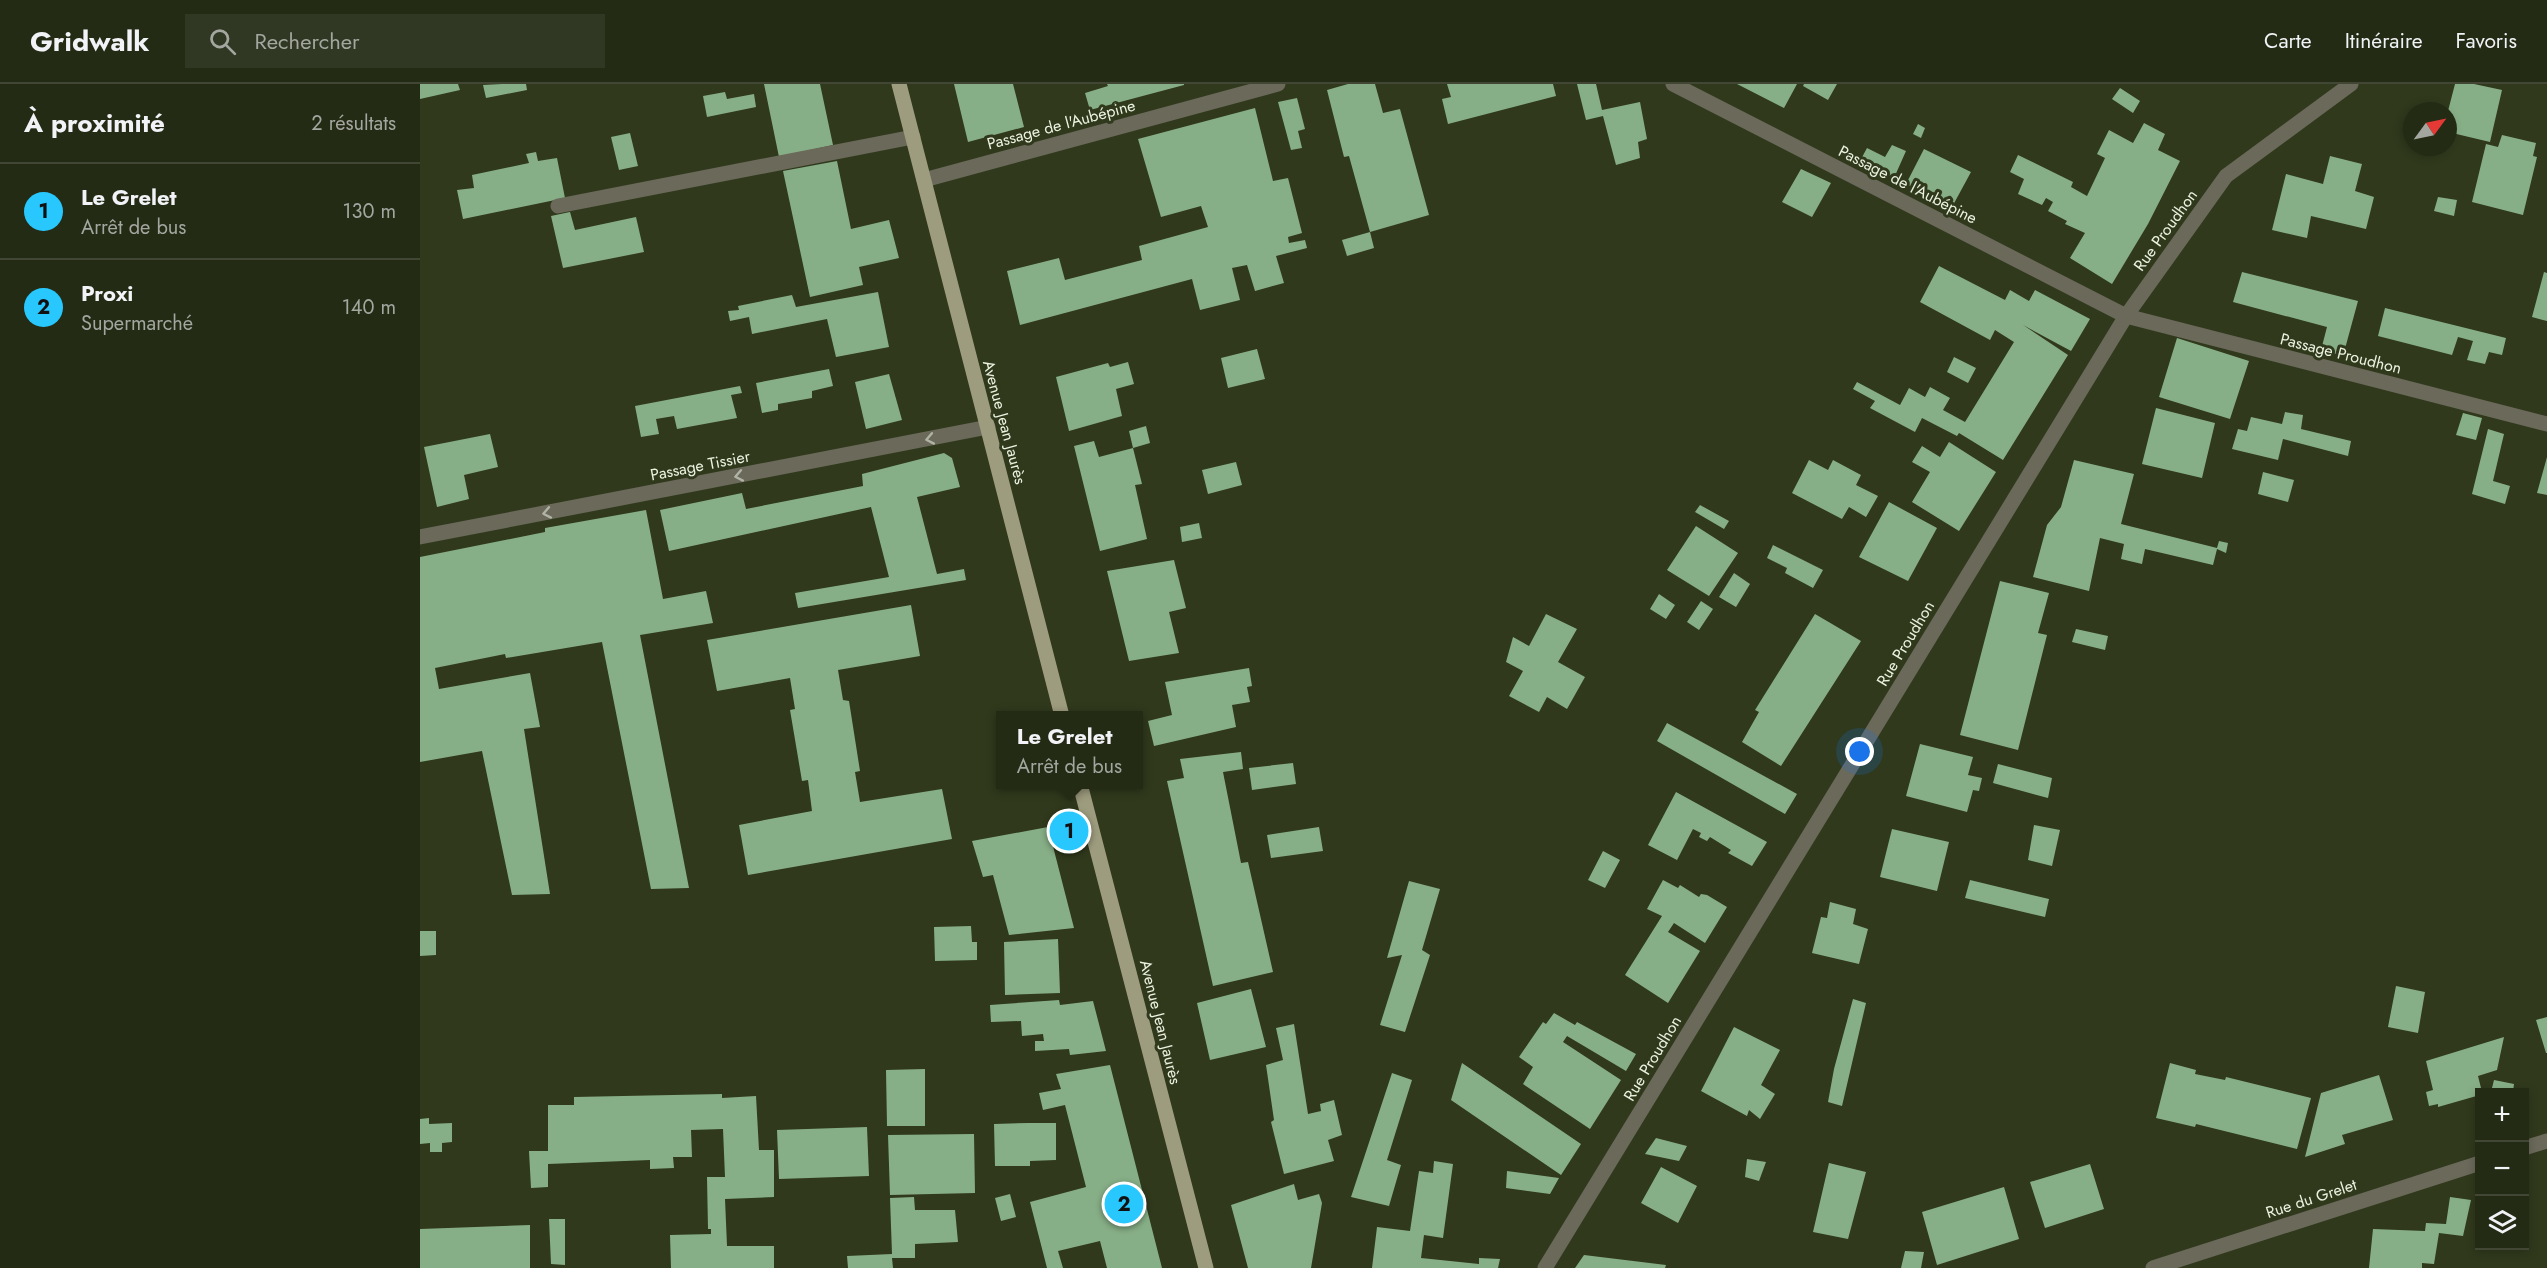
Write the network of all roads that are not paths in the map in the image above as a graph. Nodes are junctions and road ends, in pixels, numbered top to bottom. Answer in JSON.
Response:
{"nodes":[{"id":1,"x":899,"y":84,"type":"edge"},
{"id":2,"x":1278,"y":84,"type":"edge"},
{"id":3,"x":1673,"y":84,"type":"edge"},
{"id":4,"x":2351,"y":84,"type":"edge"},
{"id":5,"x":913,"y":137,"type":"junction"},
{"id":6,"x":924,"y":180,"type":"junction"},
{"id":7,"x":558,"y":206,"type":"dead end"},
{"id":8,"x":2126,"y":316,"type":"junction"},
{"id":9,"x":2547,"y":424,"type":"edge"},
{"id":10,"x":988,"y":427,"type":"junction"},
{"id":11,"x":420,"y":537,"type":"edge"},
{"id":12,"x":1061,"y":711,"type":"edge"},
{"id":13,"x":1081,"y":789,"type":"edge"},
{"id":14,"x":2547,"y":1141,"type":"edge"},
{"id":15,"x":2529,"y":1146,"type":"edge"},
{"id":16,"x":2475,"y":1165,"type":"edge"},
{"id":17,"x":1206,"y":1268,"type":"edge"},
{"id":18,"x":1545,"y":1268,"type":"edge"},
{"id":19,"x":2153,"y":1268,"type":"edge"}],
"edges":[{"from":1,"to":5,"type":"main road","name":"Avenue Jean Jaurès"},
{"from":2,"to":6,"type":"street","name":"Passage de l'Aubépine"},
{"from":3,"to":8,"type":"street","name":"Passage de l'Aubépine"},
{"from":4,"to":8,"type":"street","name":"Rue Proudhon"},
{"from":5,"to":6,"type":"main road","name":"Avenue Jean Jaurès"},
{"from":5,"to":7,"type":"street"},
{"from":6,"to":10,"type":"main road","name":"Avenue Jean Jaurès"},
{"from":8,"to":9,"type":"street","name":"Passage Proudhon"},
{"from":8,"to":18,"type":"street","name":"Rue Proudhon"},
{"from":10,"to":11,"type":"street","name":"Passage Tissier","one_way":true},
{"from":10,"to":12,"type":"main road","name":"Avenue Jean Jaurès"},
{"from":13,"to":17,"type":"main road","name":"Avenue Jean Jaurès"},
{"from":14,"to":15,"type":"street"},
{"from":16,"to":19,"type":"street","name":"Rue du Grelet"}]}
